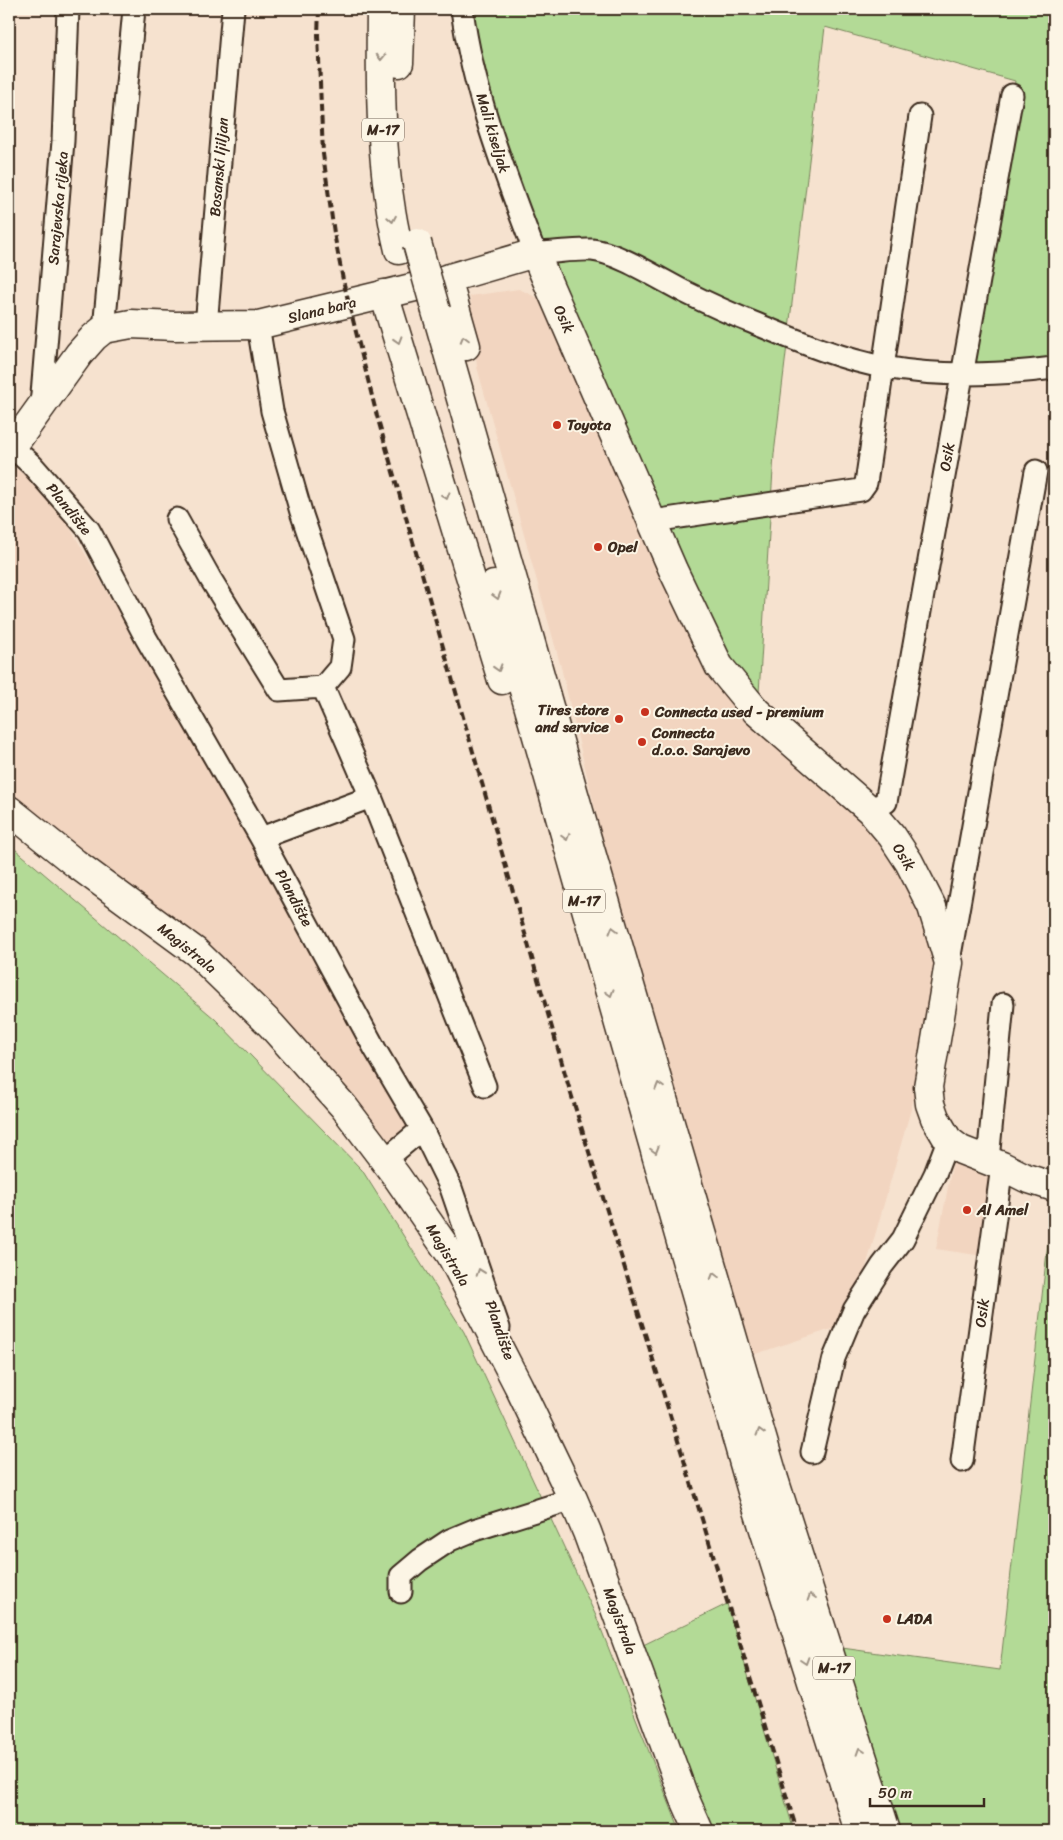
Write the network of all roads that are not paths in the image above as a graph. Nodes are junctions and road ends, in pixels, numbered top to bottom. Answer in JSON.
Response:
{"nodes":[{"id":1,"x":68,"y":9,"type":"edge"},
{"id":2,"x":134,"y":9,"type":"edge"},
{"id":3,"x":233,"y":9,"type":"edge"},
{"id":4,"x":381,"y":9,"type":"edge"},
{"id":5,"x":401,"y":9,"type":"edge"},
{"id":6,"x":462,"y":9,"type":"edge"},
{"id":7,"x":1012,"y":95,"type":"dead end"},
{"id":8,"x":920,"y":116,"type":"dead end"},
{"id":9,"x":408,"y":246,"type":"junction"},
{"id":10,"x":535,"y":253,"type":"junction"},
{"id":11,"x":447,"y":279,"type":"junction"},
{"id":12,"x":384,"y":294,"type":"junction"},
{"id":13,"x":258,"y":325,"type":"junction"},
{"id":14,"x":206,"y":326,"type":"junction"},
{"id":15,"x":104,"y":329,"type":"junction"},
{"id":16,"x":883,"y":367,"type":"junction"},
{"id":17,"x":1054,"y":368,"type":"edge"},
{"id":18,"x":962,"y":373,"type":"junction"},
{"id":19,"x":41,"y":406,"type":"junction"},
{"id":20,"x":11,"y":446,"type":"edge"},
{"id":21,"x":1036,"y":471,"type":"dead end"},
{"id":22,"x":177,"y":519,"type":"dead end"},
{"id":23,"x":653,"y":521,"type":"junction"},
{"id":24,"x":323,"y":687,"type":"junction"},
{"id":25,"x":371,"y":797,"type":"junction"},
{"id":26,"x":565,"y":798,"type":"junction"},
{"id":27,"x":9,"y":810,"type":"edge"},
{"id":28,"x":870,"y":810,"type":"junction"},
{"id":29,"x":261,"y":838,"type":"junction"},
{"id":30,"x":964,"y":884,"type":"junction"},
{"id":31,"x":932,"y":907,"type":"junction"},
{"id":32,"x":949,"y":963,"type":"junction"},
{"id":33,"x":1003,"y":1004,"type":"dead end"},
{"id":34,"x":485,"y":1086,"type":"dead end"},
{"id":35,"x":422,"y":1129,"type":"junction"},
{"id":36,"x":948,"y":1140,"type":"junction"},
{"id":37,"x":385,"y":1160,"type":"junction"},
{"id":38,"x":995,"y":1163,"type":"junction"},
{"id":39,"x":1054,"y":1187,"type":"edge"},
{"id":40,"x":518,"y":1385,"type":"junction"},
{"id":41,"x":812,"y":1452,"type":"dead end"},
{"id":42,"x":962,"y":1461,"type":"dead end"},
{"id":43,"x":573,"y":1499,"type":"junction"},
{"id":44,"x":770,"y":1509,"type":"junction"},
{"id":45,"x":401,"y":1592,"type":"dead end"},
{"id":46,"x":699,"y":1831,"type":"edge"},
{"id":47,"x":859,"y":1831,"type":"edge"},
{"id":48,"x":886,"y":1831,"type":"edge"}],
"edges":[{"from":1,"to":19,"type":"street","name":"Sarajevska rijeka"},
{"from":2,"to":15,"type":"street"},
{"from":3,"to":14,"type":"street","name":"Bosanski ljiljan"},
{"from":4,"to":9,"type":"main road","number":"M-17","one_way":true},
{"from":5,"to":9,"type":"main road","number":"M-17"},
{"from":6,"to":10,"type":"street","name":"Mali kiseljak"},
{"from":7,"to":18,"type":"street","name":"Osik"},
{"from":8,"to":16,"type":"street"},
{"from":9,"to":26,"type":"main road","number":"M-17"},
{"from":10,"to":11,"type":"main road","name":"Slana bara"},
{"from":10,"to":16,"type":"street"},
{"from":10,"to":23,"type":"main road","name":"Osik"},
{"from":11,"to":12,"type":"main road","name":"Slana bara"},
{"from":26,"to":11,"type":"main road","one_way":true},
{"from":12,"to":13,"type":"main road","name":"Slana bara"},
{"from":12,"to":26,"type":"main road","one_way":true},
{"from":13,"to":14,"type":"main road","name":"Slana bara"},
{"from":13,"to":24,"type":"street"},
{"from":14,"to":15,"type":"main road","name":"Slana bara"},
{"from":15,"to":19,"type":"main road"},
{"from":16,"to":18,"type":"street"},
{"from":16,"to":23,"type":"street"},
{"from":17,"to":18,"type":"street"},
{"from":18,"to":28,"type":"street","name":"Osik"},
{"from":19,"to":20,"type":"main road"},
{"from":20,"to":29,"type":"street","name":"Plandište"},
{"from":21,"to":30,"type":"street","name":"Osik"},
{"from":22,"to":24,"type":"street"},
{"from":23,"to":28,"type":"main road","name":"Osik"},
{"from":24,"to":25,"type":"street"},
{"from":25,"to":29,"type":"street"},
{"from":25,"to":34,"type":"street"},
{"from":26,"to":44,"type":"main road","number":"M-17"},
{"from":27,"to":37,"type":"main road","name":"Magistrala"},
{"from":28,"to":31,"type":"main road","name":"Osik"},
{"from":29,"to":35,"type":"street","name":"Plandište"},
{"from":30,"to":31,"type":"street"},
{"from":30,"to":32,"type":"street","name":"Osik"},
{"from":31,"to":32,"type":"main road","name":"Osik"},
{"from":32,"to":36,"type":"main road","name":"Osik"},
{"from":33,"to":38,"type":"street","name":"Osik"},
{"from":35,"to":37,"type":"street"},
{"from":40,"to":35,"type":"street","name":"Plandište","one_way":true},
{"from":36,"to":38,"type":"main road","name":"Osik"},
{"from":36,"to":41,"type":"street"},
{"from":37,"to":40,"type":"main road","name":"Magistrala"},
{"from":38,"to":39,"type":"main road","name":"Osik"},
{"from":38,"to":42,"type":"street","name":"Osik"},
{"from":40,"to":43,"type":"main road","name":"Magistrala"},
{"from":43,"to":45,"type":"street"},
{"from":43,"to":46,"type":"main road","name":"Magistrala"},
{"from":44,"to":47,"type":"main road","number":"M-17","one_way":true},
{"from":48,"to":44,"type":"main road","number":"M-17","one_way":true}]}
